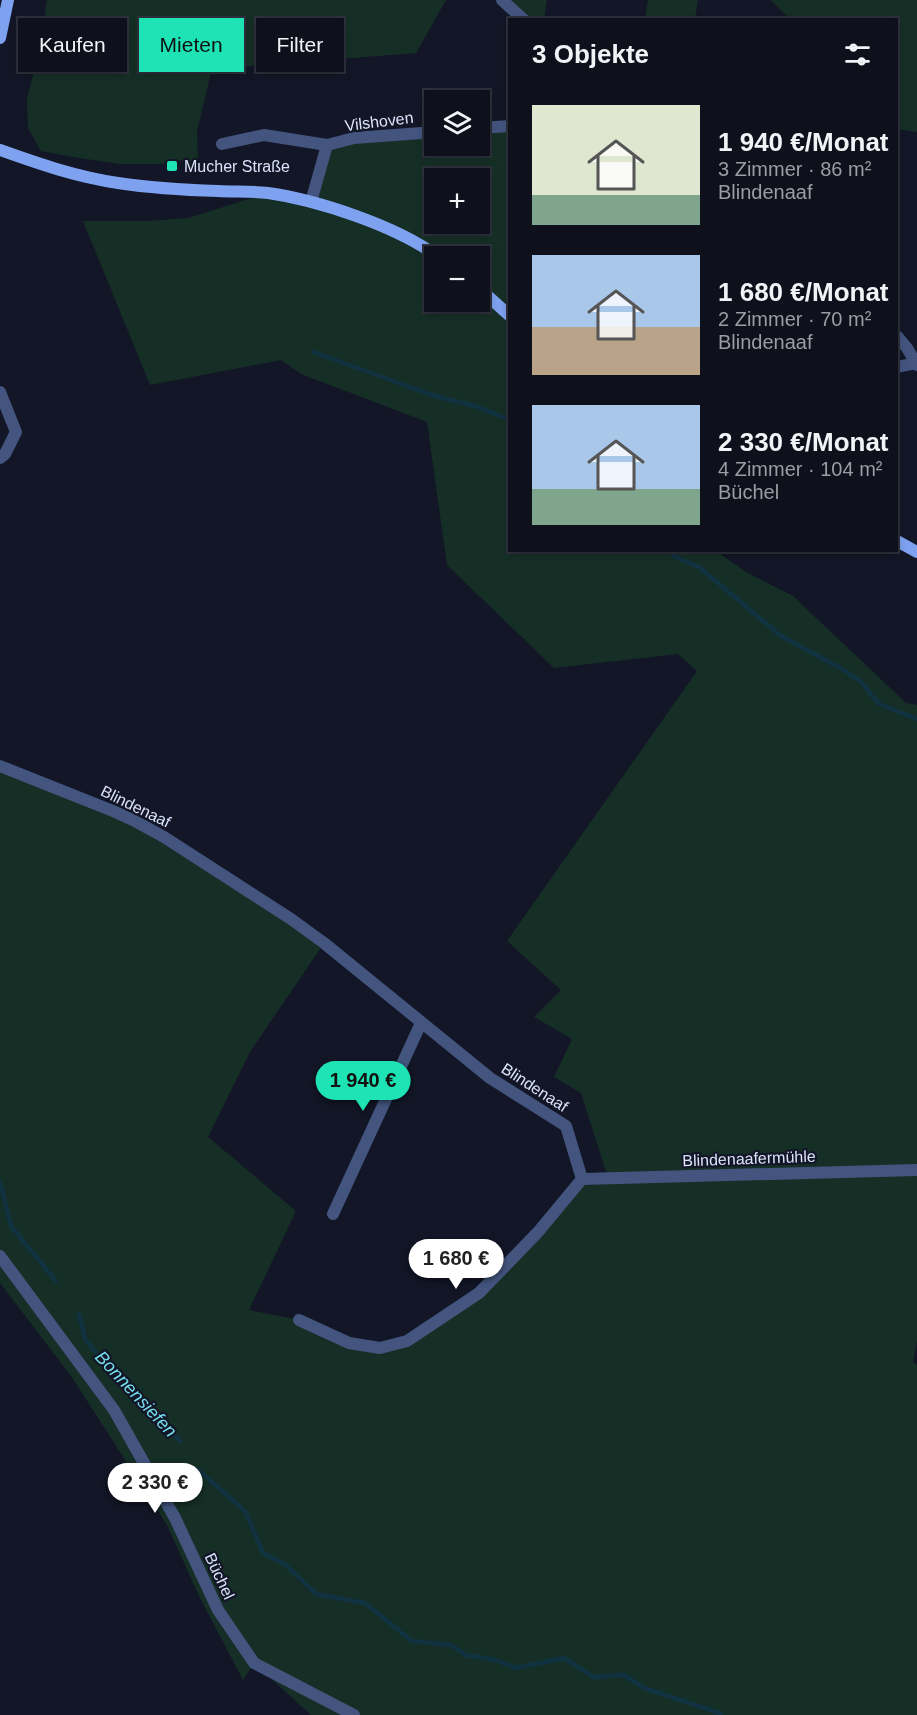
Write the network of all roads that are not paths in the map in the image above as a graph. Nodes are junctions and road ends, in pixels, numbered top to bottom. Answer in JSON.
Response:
{"nodes":[{"id":1,"x":8,"y":0,"type":"edge"},
{"id":2,"x":502,"y":0,"type":"edge"},
{"id":3,"x":522,"y":18,"type":"edge"},
{"id":4,"x":0,"y":38,"type":"edge"},
{"id":5,"x":508,"y":126,"type":"edge"},
{"id":6,"x":490,"y":127,"type":"edge"},
{"id":7,"x":424,"y":133,"type":"edge"},
{"id":8,"x":222,"y":144,"type":"dead end"},
{"id":9,"x":327,"y":145,"type":"junction"},
{"id":10,"x":0,"y":150,"type":"edge"},
{"id":11,"x":311,"y":202,"type":"junction"},
{"id":12,"x":424,"y":248,"type":"edge"},
{"id":13,"x":490,"y":298,"type":"edge"},
{"id":14,"x":508,"y":314,"type":"edge"},
{"id":15,"x":898,"y":337,"type":"edge"},
{"id":16,"x":916,"y":364,"type":"edge"},
{"id":17,"x":898,"y":367,"type":"edge"},
{"id":18,"x":0,"y":392,"type":"edge"},
{"id":19,"x":0,"y":458,"type":"edge"},
{"id":20,"x":898,"y":542,"type":"edge"},
{"id":21,"x":917,"y":552,"type":"edge"},
{"id":22,"x":0,"y":766,"type":"edge"},
{"id":23,"x":421,"y":1023,"type":"junction"},
{"id":24,"x":917,"y":1170,"type":"edge"},
{"id":25,"x":582,"y":1179,"type":"junction"},
{"id":26,"x":333,"y":1214,"type":"dead end"},
{"id":27,"x":0,"y":1256,"type":"edge"},
{"id":28,"x":299,"y":1320,"type":"dead end"},
{"id":29,"x":354,"y":1715,"type":"edge"}],
"edges":[{"from":1,"to":4,"type":"main road"},
{"from":2,"to":3,"type":"street"},
{"from":5,"to":6,"type":"street"},
{"from":7,"to":9,"type":"street","name":"Vilshoven"},
{"from":8,"to":9,"type":"street","name":"Vilshoven"},
{"from":9,"to":11,"type":"street","name":"Vilshoven"},
{"from":10,"to":11,"type":"main road"},
{"from":11,"to":12,"type":"main road"},
{"from":13,"to":14,"type":"main road"},
{"from":15,"to":16,"type":"street"},
{"from":16,"to":17,"type":"street"},
{"from":18,"to":19,"type":"street"},
{"from":20,"to":21,"type":"main road"},
{"from":22,"to":23,"type":"street","name":"Blindenaaf"},
{"from":23,"to":25,"type":"street","name":"Blindenaaf"},
{"from":23,"to":26,"type":"street"},
{"from":24,"to":25,"type":"street","name":"Blindenaafermühle"},
{"from":25,"to":28,"type":"street"},
{"from":27,"to":29,"type":"street","name":"Büchel"}]}
